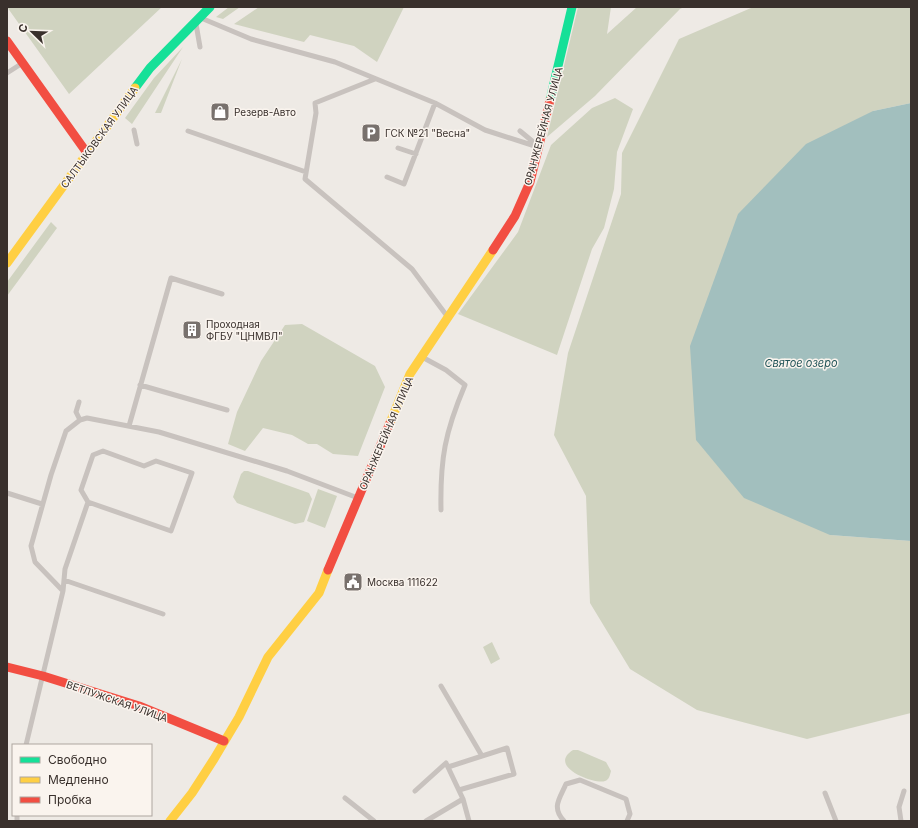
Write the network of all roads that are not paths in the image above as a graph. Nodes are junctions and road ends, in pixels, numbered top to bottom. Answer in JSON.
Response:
{"nodes":[{"id":1,"x":211,"y":7,"type":"edge"},
{"id":2,"x":572,"y":7,"type":"edge"},
{"id":3,"x":197,"y":19,"type":"junction"},
{"id":4,"x":7,"y":41,"type":"edge"},
{"id":5,"x":200,"y":47,"type":"dead end"},
{"id":6,"x":22,"y":64,"type":"junction"},
{"id":7,"x":7,"y":73,"type":"edge"},
{"id":8,"x":375,"y":79,"type":"junction"},
{"id":9,"x":435,"y":103,"type":"junction"},
{"id":10,"x":134,"y":130,"type":"dead end"},
{"id":11,"x":188,"y":130,"type":"dead end"},
{"id":12,"x":520,"y":131,"type":"dead end"},
{"id":13,"x":137,"y":144,"type":"dead end"},
{"id":14,"x":539,"y":147,"type":"junction"},
{"id":15,"x":398,"y":148,"type":"dead end"},
{"id":16,"x":87,"y":153,"type":"junction"},
{"id":17,"x":416,"y":154,"type":"junction"},
{"id":18,"x":306,"y":172,"type":"junction"},
{"id":19,"x":387,"y":177,"type":"dead end"},
{"id":20,"x":7,"y":264,"type":"edge"},
{"id":21,"x":222,"y":294,"type":"dead end"},
{"id":22,"x":448,"y":317,"type":"junction"},
{"id":23,"x":421,"y":357,"type":"junction"},
{"id":24,"x":140,"y":386,"type":"junction"},
{"id":25,"x":79,"y":402,"type":"dead end"},
{"id":26,"x":227,"y":410,"type":"dead end"},
{"id":27,"x":80,"y":420,"type":"junction"},
{"id":28,"x":129,"y":426,"type":"junction"},
{"id":29,"x":7,"y":494,"type":"edge"},
{"id":30,"x":358,"y":499,"type":"junction"},
{"id":31,"x":88,"y":502,"type":"junction"},
{"id":32,"x":42,"y":504,"type":"junction"},
{"id":33,"x":441,"y":510,"type":"dead end"},
{"id":34,"x":64,"y":580,"type":"junction"},
{"id":35,"x":63,"y":591,"type":"junction"},
{"id":36,"x":163,"y":614,"type":"dead end"},
{"id":37,"x":7,"y":667,"type":"edge"},
{"id":38,"x":43,"y":676,"type":"junction"},
{"id":39,"x":441,"y":686,"type":"dead end"},
{"id":40,"x":224,"y":741,"type":"junction"},
{"id":41,"x":26,"y":744,"type":"edge"},
{"id":42,"x":482,"y":756,"type":"junction"},
{"id":43,"x":448,"y":767,"type":"junction"},
{"id":44,"x":459,"y":790,"type":"junction"},
{"id":45,"x":415,"y":791,"type":"dead end"},
{"id":46,"x":904,"y":791,"type":"dead end"},
{"id":47,"x":825,"y":793,"type":"dead end"},
{"id":48,"x":345,"y":798,"type":"dead end"},
{"id":49,"x":463,"y":799,"type":"junction"},
{"id":50,"x":170,"y":821,"type":"edge"},
{"id":51,"x":374,"y":821,"type":"edge"},
{"id":52,"x":426,"y":821,"type":"edge"},
{"id":53,"x":469,"y":821,"type":"edge"},
{"id":54,"x":564,"y":821,"type":"edge"},
{"id":55,"x":626,"y":821,"type":"edge"},
{"id":56,"x":836,"y":821,"type":"edge"},
{"id":57,"x":900,"y":821,"type":"edge"}],
"edges":[{"from":1,"to":3,"type":"street","name":"САЛТЫКОВСКАЯ УЛИЦА"},
{"from":2,"to":14,"type":"street","name":"ОРАНЖЕРЕЙНАЯ УЛИЦА"},
{"from":3,"to":5,"type":"lane"},
{"from":3,"to":8,"type":"lane"},
{"from":3,"to":16,"type":"street","name":"САЛТЫКОВСКАЯ УЛИЦА"},
{"from":4,"to":6,"type":"street"},
{"from":6,"to":7,"type":"lane"},
{"from":6,"to":16,"type":"street"},
{"from":8,"to":9,"type":"lane"},
{"from":8,"to":18,"type":"lane"},
{"from":9,"to":14,"type":"lane"},
{"from":9,"to":17,"type":"lane"},
{"from":10,"to":13,"type":"lane"},
{"from":11,"to":18,"type":"lane"},
{"from":12,"to":14,"type":"lane"},
{"from":14,"to":22,"type":"street","name":"ОРАНЖЕРЕЙНАЯ УЛИЦА"},
{"from":15,"to":17,"type":"lane"},
{"from":16,"to":20,"type":"street","name":"САЛТЫКОВСКАЯ УЛИЦА"},
{"from":17,"to":19,"type":"lane"},
{"from":18,"to":22,"type":"lane"},
{"from":21,"to":24,"type":"lane"},
{"from":22,"to":23,"type":"street","name":"ОРАНЖЕРЕЙНАЯ УЛИЦА"},
{"from":23,"to":30,"type":"street","name":"ОРАНЖЕРЕЙНАЯ УЛИЦА"},
{"from":23,"to":33,"type":"lane"},
{"from":24,"to":26,"type":"lane"},
{"from":24,"to":28,"type":"lane"},
{"from":25,"to":27,"type":"lane"},
{"from":27,"to":28,"type":"lane"},
{"from":27,"to":32,"type":"lane"},
{"from":28,"to":30,"type":"lane"},
{"from":29,"to":32,"type":"lane"},
{"from":30,"to":40,"type":"street","name":"ОРАНЖЕРЕЙНАЯ УЛИЦА"},
{"from":31,"to":31,"type":"lane"},
{"from":31,"to":34,"type":"lane"},
{"from":32,"to":35,"type":"lane"},
{"from":34,"to":35,"type":"lane"},
{"from":34,"to":36,"type":"lane"},
{"from":35,"to":38,"type":"lane"},
{"from":37,"to":38,"type":"street","name":"ВЕТЛУЖСКАЯ УЛИЦА"},
{"from":38,"to":40,"type":"street","name":"ВЕТЛУЖСКАЯ УЛИЦА"},
{"from":38,"to":41,"type":"lane"},
{"from":39,"to":42,"type":"lane"},
{"from":40,"to":50,"type":"street","name":"ОРАНЖЕРЕЙНАЯ УЛИЦА"},
{"from":42,"to":43,"type":"lane"},
{"from":42,"to":44,"type":"lane"},
{"from":43,"to":44,"type":"lane"},
{"from":43,"to":45,"type":"lane"},
{"from":44,"to":49,"type":"lane"},
{"from":46,"to":57,"type":"lane"},
{"from":47,"to":56,"type":"lane"},
{"from":48,"to":51,"type":"lane"},
{"from":49,"to":52,"type":"lane"},
{"from":49,"to":53,"type":"lane"},
{"from":54,"to":55,"type":"lane"}]}
